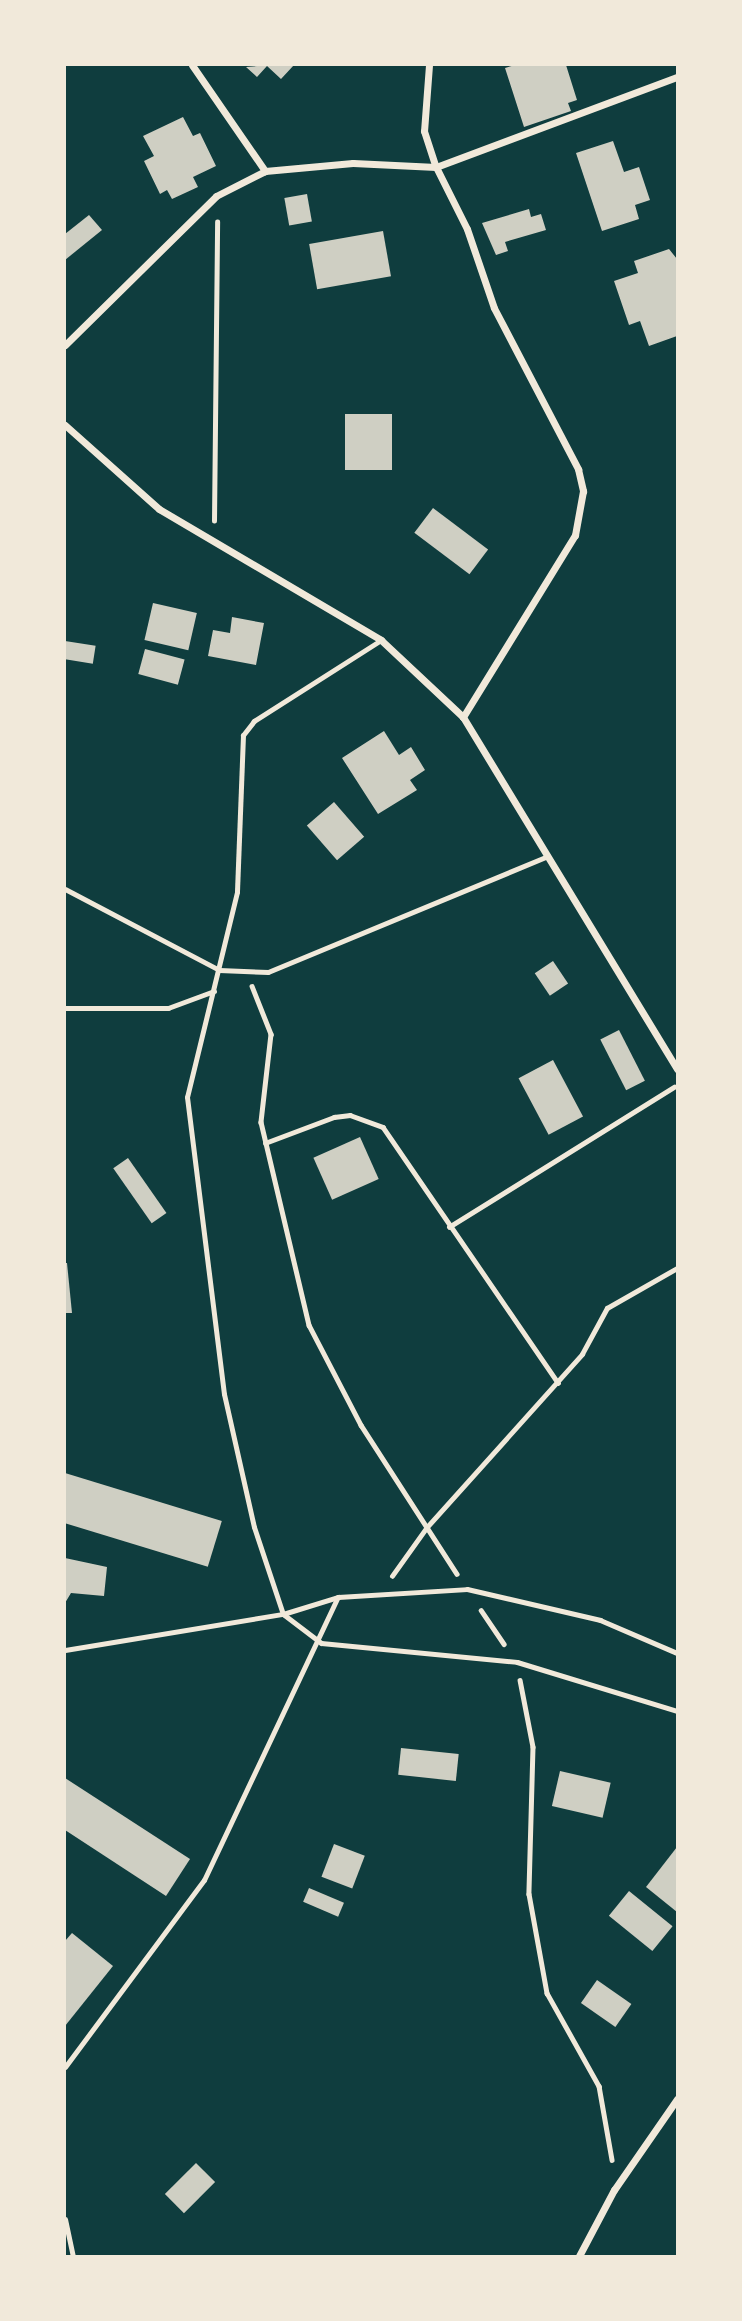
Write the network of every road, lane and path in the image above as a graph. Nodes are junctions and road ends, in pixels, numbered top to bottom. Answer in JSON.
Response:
{"nodes":[{"id":1,"x":192,"y":65,"type":"edge"},
{"id":2,"x":429,"y":65,"type":"edge"},
{"id":3,"x":677,"y":77,"type":"edge"},
{"id":4,"x":436,"y":167,"type":"junction"},
{"id":5,"x":265,"y":170,"type":"junction"},
{"id":6,"x":216,"y":196,"type":"junction"},
{"id":7,"x":65,"y":345,"type":"edge"},
{"id":8,"x":65,"y":425,"type":"edge"},
{"id":9,"x":214,"y":542,"type":"junction"},
{"id":10,"x":381,"y":640,"type":"junction"},
{"id":11,"x":463,"y":717,"type":"junction"},
{"id":12,"x":548,"y":856,"type":"junction"},
{"id":13,"x":65,"y":890,"type":"edge"},
{"id":14,"x":219,"y":970,"type":"junction"},
{"id":15,"x":248,"y":971,"type":"junction"},
{"id":16,"x":214,"y":991,"type":"junction"},
{"id":17,"x":65,"y":1008,"type":"edge"},
{"id":18,"x":677,"y":1069,"type":"edge"},
{"id":19,"x":677,"y":1085,"type":"edge"},
{"id":20,"x":265,"y":1143,"type":"junction"},
{"id":21,"x":449,"y":1227,"type":"junction"},
{"id":22,"x":677,"y":1268,"type":"edge"},
{"id":23,"x":558,"y":1383,"type":"junction"},
{"id":24,"x":426,"y":1527,"type":"junction"},
{"id":25,"x":467,"y":1589,"type":"junction"},
{"id":26,"x":382,"y":1592,"type":"junction"},
{"id":27,"x":338,"y":1597,"type":"junction"},
{"id":28,"x":283,"y":1614,"type":"junction"},
{"id":29,"x":321,"y":1643,"type":"junction"},
{"id":30,"x":65,"y":1650,"type":"edge"},
{"id":31,"x":677,"y":1653,"type":"edge"},
{"id":32,"x":517,"y":1662,"type":"junction"},
{"id":33,"x":677,"y":1711,"type":"edge"},
{"id":34,"x":65,"y":2067,"type":"edge"},
{"id":35,"x":677,"y":2099,"type":"edge"},
{"id":36,"x":614,"y":2190,"type":"junction"},
{"id":37,"x":65,"y":2218,"type":"edge"},
{"id":38,"x":73,"y":2256,"type":"edge"},
{"id":39,"x":579,"y":2256,"type":"edge"}],
"edges":[{"from":1,"to":5,"type":"street"},
{"from":2,"to":4,"type":"street"},
{"from":3,"to":4,"type":"street"},
{"from":4,"to":5,"type":"street"},
{"from":4,"to":11,"type":"street"},
{"from":5,"to":6,"type":"street"},
{"from":6,"to":7,"type":"street"},
{"from":6,"to":9,"type":"path"},
{"from":8,"to":9,"type":"street"},
{"from":9,"to":10,"type":"street"},
{"from":10,"to":11,"type":"street"},
{"from":10,"to":14,"type":"lane"},
{"from":11,"to":12,"type":"street"},
{"from":12,"to":15,"type":"lane"},
{"from":12,"to":18,"type":"street"},
{"from":13,"to":14,"type":"lane"},
{"from":14,"to":15,"type":"lane"},
{"from":14,"to":16,"type":"lane"},
{"from":15,"to":20,"type":"path"},
{"from":16,"to":17,"type":"lane"},
{"from":16,"to":28,"type":"lane"},
{"from":19,"to":21,"type":"path"},
{"from":20,"to":21,"type":"path"},
{"from":20,"to":24,"type":"path"},
{"from":21,"to":23,"type":"path"},
{"from":22,"to":23,"type":"path"},
{"from":23,"to":24,"type":"path"},
{"from":24,"to":25,"type":"path"},
{"from":24,"to":26,"type":"path"},
{"from":25,"to":26,"type":"lane"},
{"from":25,"to":31,"type":"lane"},
{"from":25,"to":32,"type":"path"},
{"from":26,"to":27,"type":"lane"},
{"from":27,"to":28,"type":"lane"},
{"from":27,"to":29,"type":"lane"},
{"from":28,"to":29,"type":"lane"},
{"from":28,"to":30,"type":"lane"},
{"from":29,"to":32,"type":"lane"},
{"from":29,"to":34,"type":"lane"},
{"from":32,"to":33,"type":"lane"},
{"from":32,"to":36,"type":"path"},
{"from":35,"to":36,"type":"street"},
{"from":36,"to":39,"type":"street"},
{"from":37,"to":38,"type":"lane"}]}
